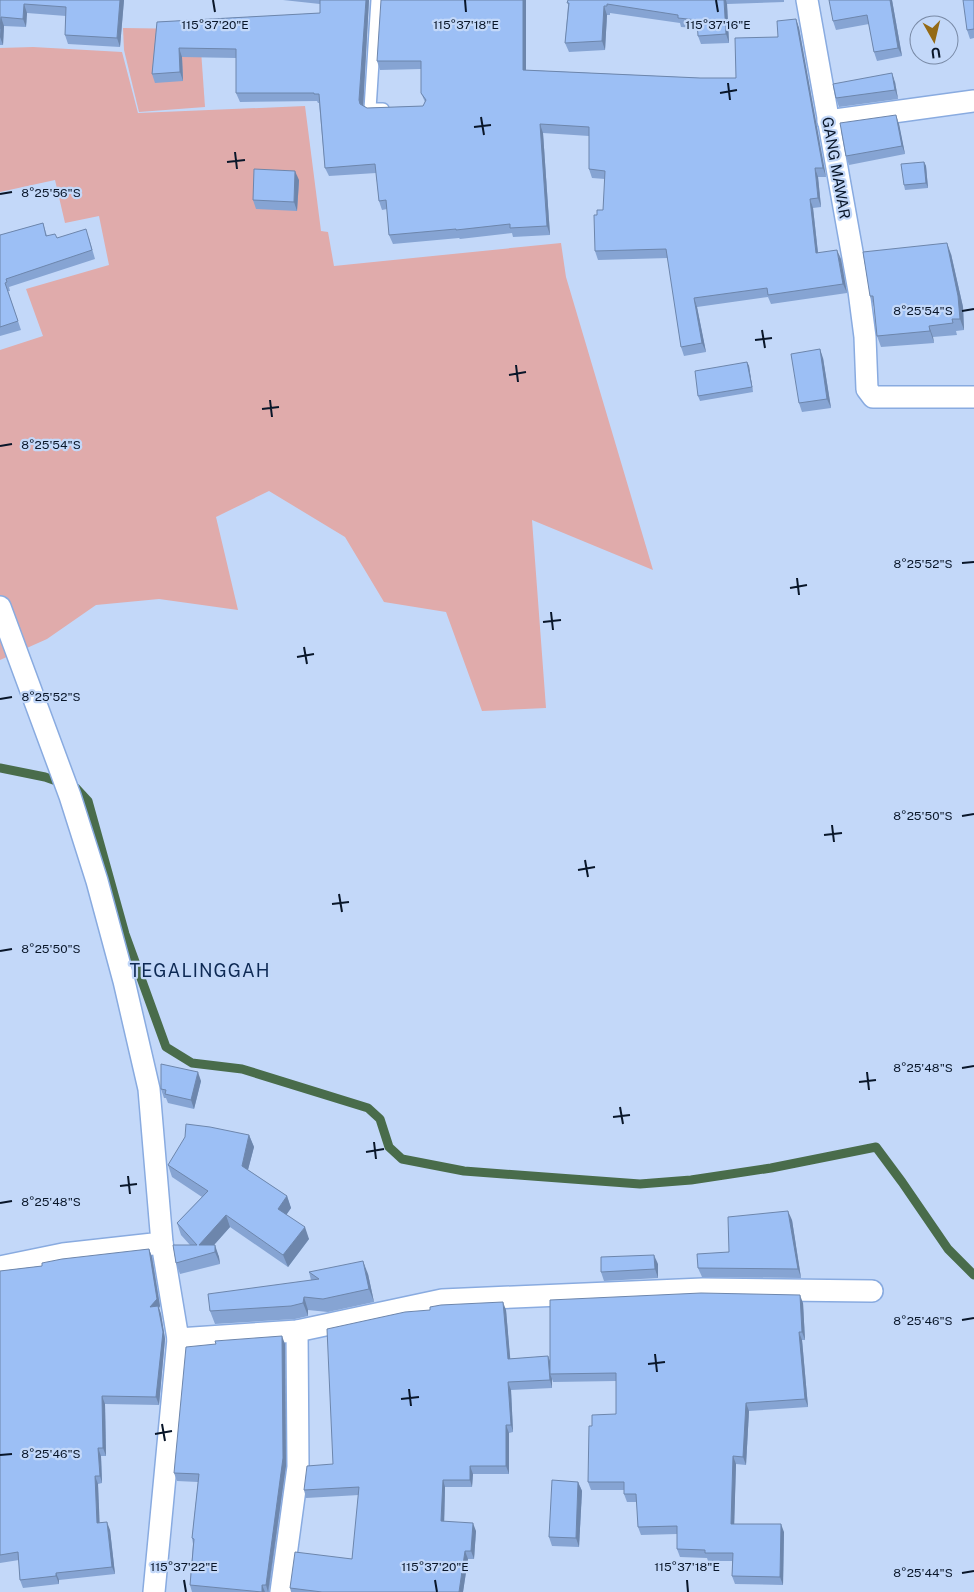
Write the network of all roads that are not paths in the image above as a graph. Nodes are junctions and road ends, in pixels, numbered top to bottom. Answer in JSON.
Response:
{"nodes":[{"id":1,"x":377,"y":0,"type":"edge"},
{"id":2,"x":806,"y":0,"type":"edge"},
{"id":3,"x":974,"y":101,"type":"edge"},
{"id":4,"x":396,"y":109,"type":"edge"},
{"id":5,"x":828,"y":121,"type":"junction"},
{"id":6,"x":974,"y":397,"type":"edge"},
{"id":7,"x":0,"y":607,"type":"edge"},
{"id":8,"x":162,"y":1242,"type":"junction"},
{"id":9,"x":0,"y":1267,"type":"edge"},
{"id":10,"x":872,"y":1291,"type":"dead end"},
{"id":11,"x":298,"y":1331,"type":"junction"},
{"id":12,"x":178,"y":1339,"type":"junction"},
{"id":13,"x":154,"y":1592,"type":"edge"},
{"id":14,"x":281,"y":1592,"type":"edge"}],
"edges":[{"from":1,"to":4,"type":"lane"},
{"from":2,"to":5,"type":"street","name":"GANG MAWAR"},
{"from":3,"to":5,"type":"street"},
{"from":5,"to":6,"type":"street","name":"GANG MAWAR"},
{"from":7,"to":8,"type":"street"},
{"from":8,"to":9,"type":"street"},
{"from":8,"to":12,"type":"street"},
{"from":10,"to":11,"type":"street"},
{"from":11,"to":12,"type":"street"},
{"from":11,"to":14,"type":"street"},
{"from":12,"to":13,"type":"street"}]}
